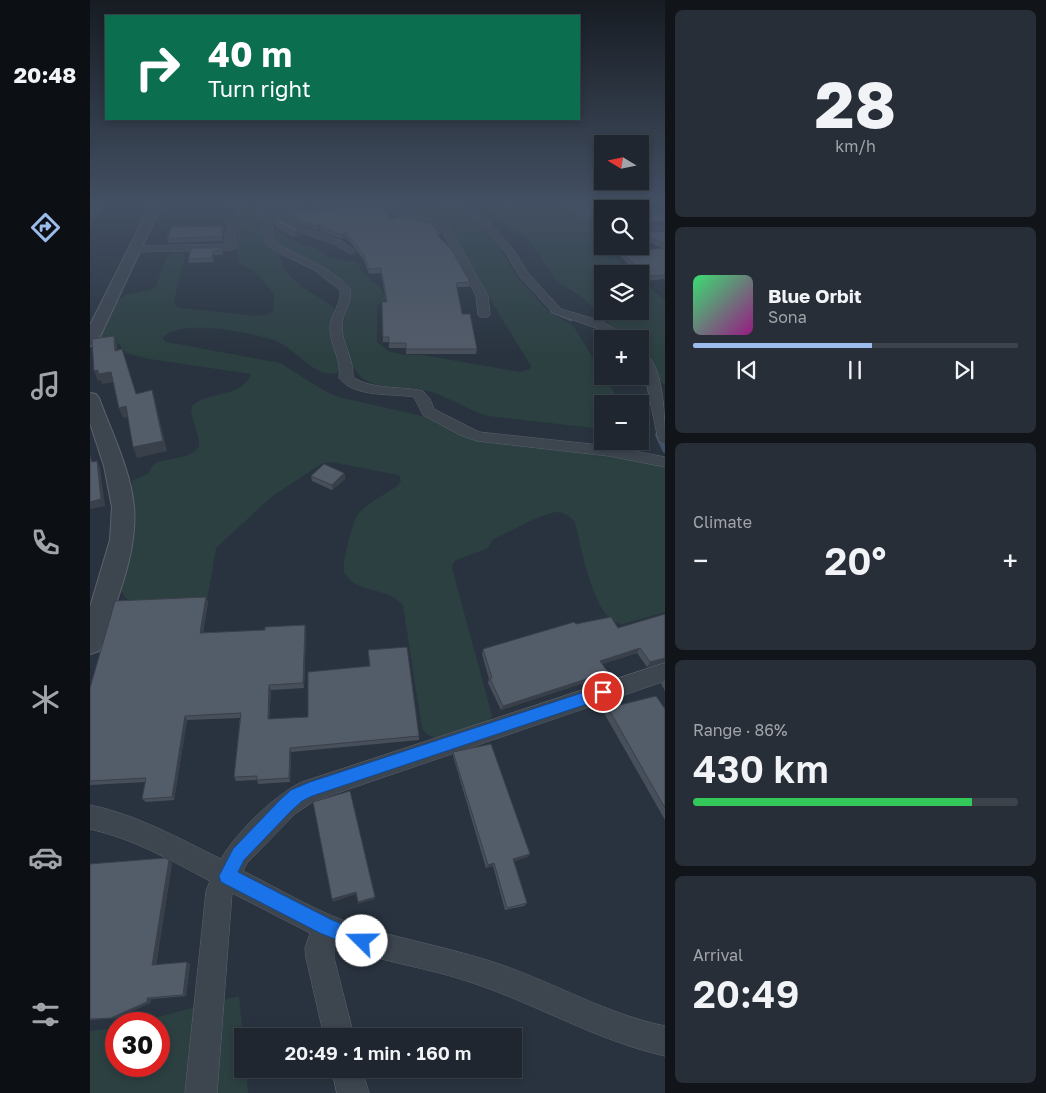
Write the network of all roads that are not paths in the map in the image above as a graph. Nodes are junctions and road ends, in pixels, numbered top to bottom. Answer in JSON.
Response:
{"nodes":[{"id":1,"x":132,"y":255,"type":"edge"},
{"id":2,"x":291,"y":255,"type":"edge"},
{"id":3,"x":460,"y":255,"type":"edge"},
{"id":4,"x":512,"y":255,"type":"edge"},
{"id":5,"x":484,"y":315,"type":"dead end"},
{"id":6,"x":610,"y":330,"type":"edge"},
{"id":7,"x":90,"y":340,"type":"edge"},
{"id":8,"x":649,"y":367,"type":"edge"},
{"id":9,"x":90,"y":398,"type":"edge"},
{"id":10,"x":665,"y":439,"type":"edge"},
{"id":11,"x":665,"y":462,"type":"edge"},
{"id":12,"x":90,"y":644,"type":"edge"},
{"id":13,"x":665,"y":672,"type":"edge"},
{"id":14,"x":90,"y":817,"type":"edge"},
{"id":15,"x":227,"y":876,"type":"junction"},
{"id":16,"x":326,"y":926,"type":"junction"},
{"id":17,"x":337,"y":1028,"type":"edge"},
{"id":18,"x":665,"y":1041,"type":"edge"},
{"id":19,"x":350,"y":1078,"type":"edge"},
{"id":20,"x":201,"y":1093,"type":"edge"},
{"id":21,"x":354,"y":1093,"type":"edge"}],
"edges":[{"from":1,"to":7,"type":"street"},
{"from":2,"to":11,"type":"street"},
{"from":3,"to":5,"type":"street"},
{"from":4,"to":6,"type":"street"},
{"from":8,"to":10,"type":"street"},
{"from":9,"to":12,"type":"street"},
{"from":13,"to":15,"type":"street"},
{"from":14,"to":15,"type":"street"},
{"from":15,"to":16,"type":"street"},
{"from":15,"to":20,"type":"street"},
{"from":16,"to":17,"type":"street"},
{"from":16,"to":18,"type":"street"},
{"from":19,"to":21,"type":"street"}]}
